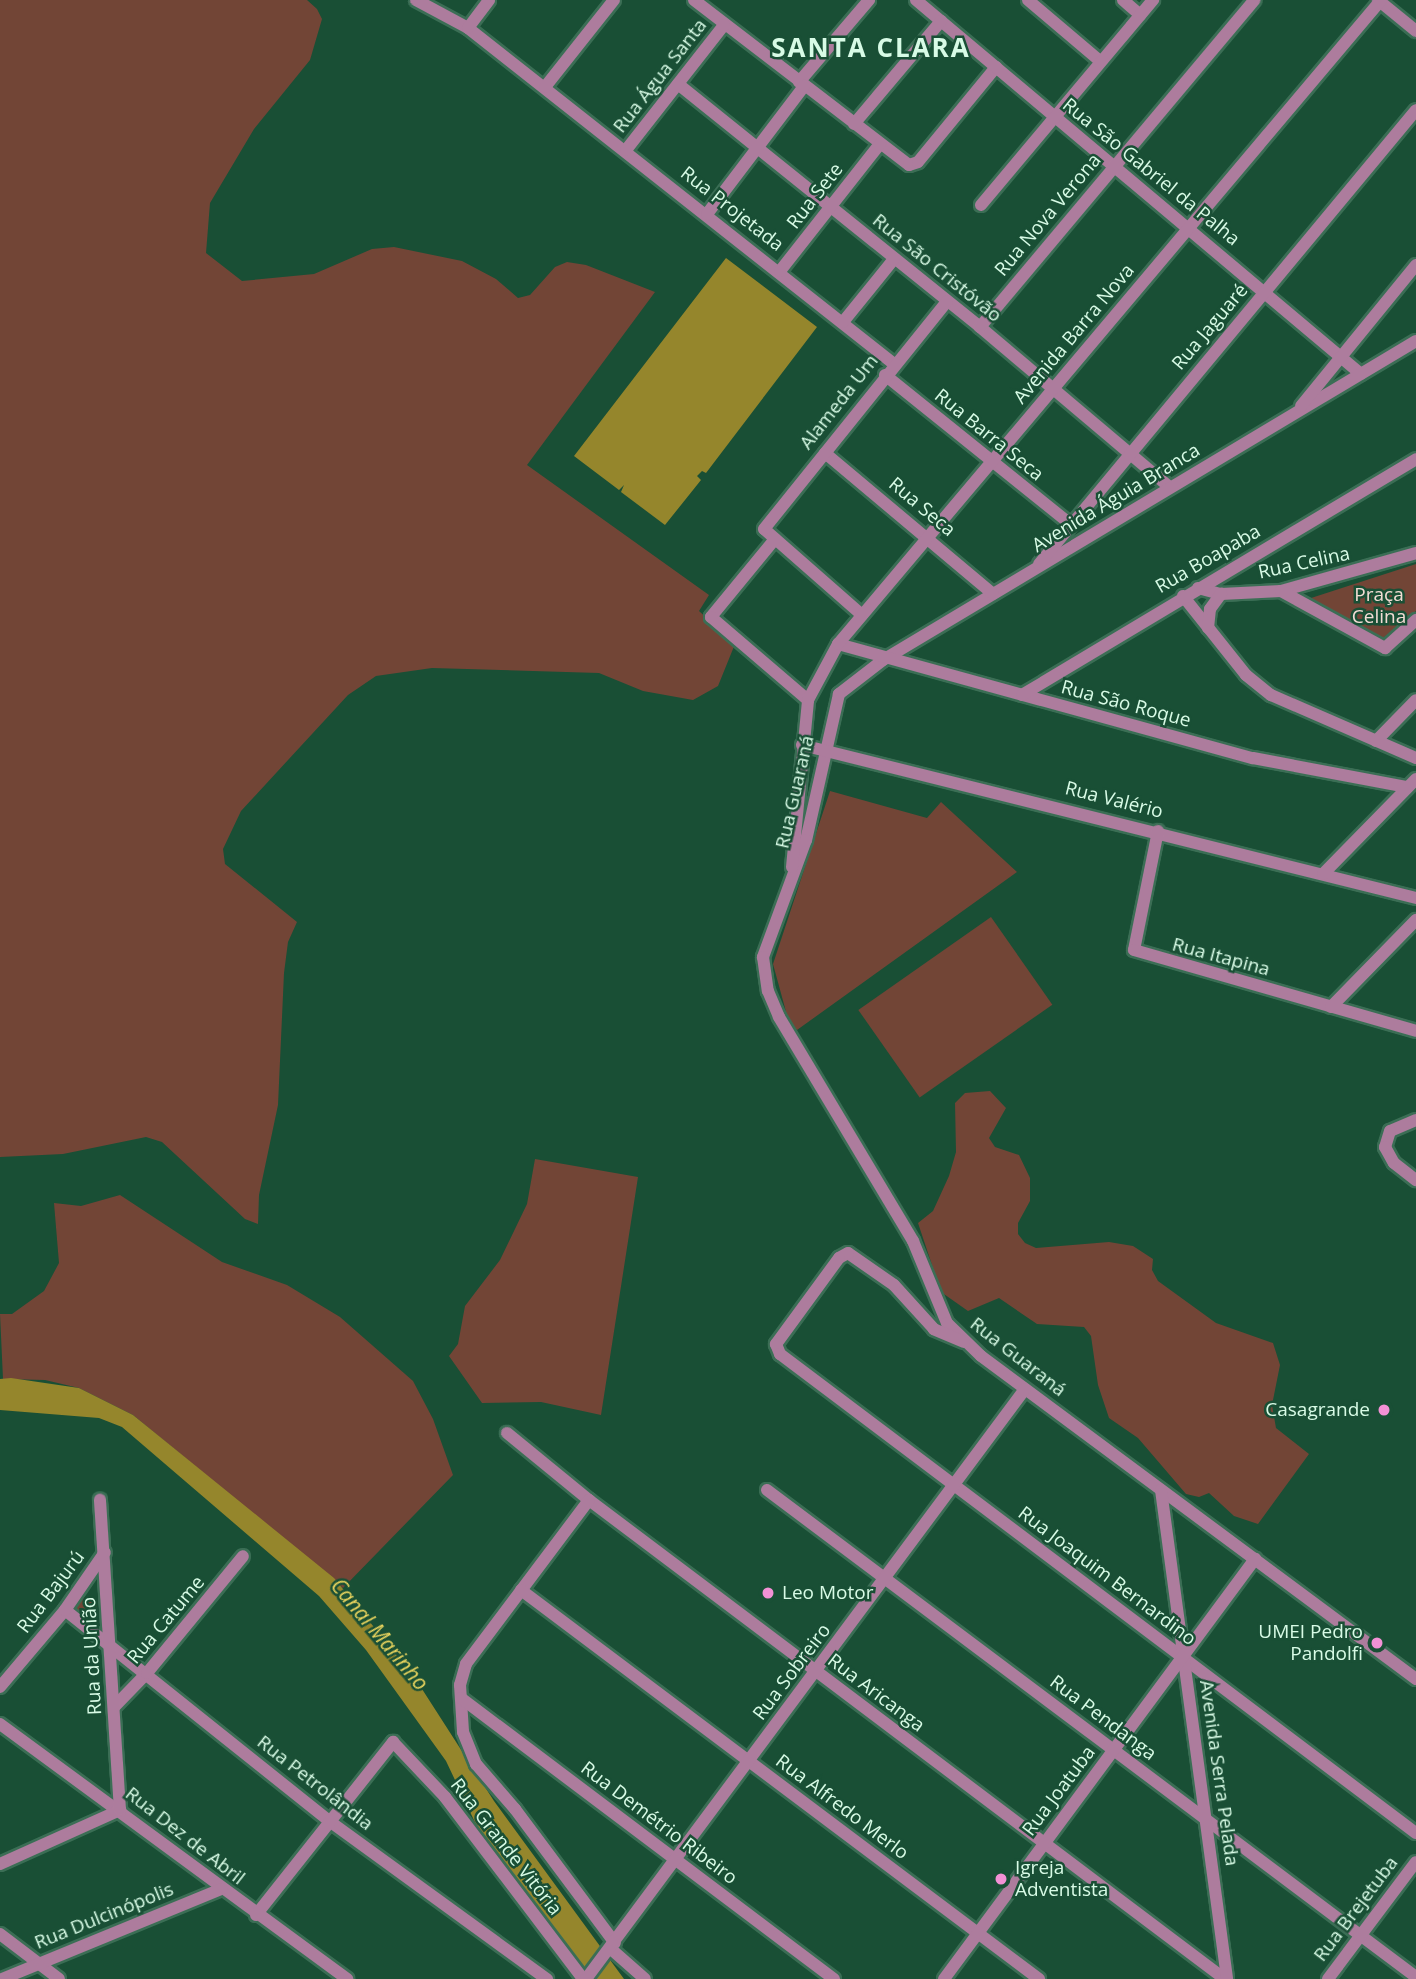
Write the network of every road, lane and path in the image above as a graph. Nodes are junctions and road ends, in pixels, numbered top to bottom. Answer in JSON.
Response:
{"nodes":[{"id":1,"x":416,"y":0,"type":"edge"},
{"id":2,"x":489,"y":0,"type":"edge"},
{"id":3,"x":614,"y":0,"type":"edge"},
{"id":4,"x":694,"y":0,"type":"edge"},
{"id":5,"x":869,"y":0,"type":"edge"},
{"id":6,"x":916,"y":0,"type":"edge"},
{"id":7,"x":1028,"y":0,"type":"edge"},
{"id":8,"x":1123,"y":0,"type":"edge"},
{"id":9,"x":1153,"y":0,"type":"edge"},
{"id":10,"x":1254,"y":0,"type":"edge"},
{"id":11,"x":1380,"y":0,"type":"edge"},
{"id":12,"x":1140,"y":15,"type":"junction"},
{"id":13,"x":941,"y":21,"type":"junction"},
{"id":14,"x":724,"y":25,"type":"junction"},
{"id":15,"x":468,"y":28,"type":"junction"},
{"id":16,"x":1416,"y":31,"type":"edge"},
{"id":17,"x":1101,"y":61,"type":"junction"},
{"id":18,"x":996,"y":67,"type":"junction"},
{"id":19,"x":678,"y":84,"type":"junction"},
{"id":20,"x":801,"y":84,"type":"junction"},
{"id":21,"x":545,"y":87,"type":"junction"},
{"id":22,"x":1416,"y":110,"type":"edge"},
{"id":23,"x":1054,"y":117,"type":"junction"},
{"id":24,"x":853,"y":124,"type":"junction"},
{"id":25,"x":880,"y":144,"type":"junction"},
{"id":26,"x":757,"y":147,"type":"junction"},
{"id":27,"x":626,"y":150,"type":"junction"},
{"id":28,"x":1113,"y":167,"type":"junction"},
{"id":29,"x":982,"y":205,"type":"dead end"},
{"id":30,"x":831,"y":206,"type":"junction"},
{"id":31,"x":706,"y":214,"type":"junction"},
{"id":32,"x":1189,"y":228,"type":"junction"},
{"id":33,"x":894,"y":259,"type":"junction"},
{"id":34,"x":1416,"y":265,"type":"edge"},
{"id":35,"x":780,"y":271,"type":"junction"},
{"id":36,"x":1266,"y":290,"type":"junction"},
{"id":37,"x":947,"y":301,"type":"junction"},
{"id":38,"x":843,"y":322,"type":"junction"},
{"id":39,"x":980,"y":327,"type":"junction"},
{"id":40,"x":1416,"y":341,"type":"edge"},
{"id":41,"x":1341,"y":355,"type":"junction"},
{"id":42,"x":894,"y":364,"type":"junction"},
{"id":43,"x":1361,"y":374,"type":"junction"},
{"id":44,"x":885,"y":375,"type":"junction"},
{"id":45,"x":1053,"y":389,"type":"junction"},
{"id":46,"x":1297,"y":411,"type":"junction"},
{"id":47,"x":1128,"y":452,"type":"junction"},
{"id":48,"x":825,"y":453,"type":"junction"},
{"id":49,"x":1416,"y":459,"type":"edge"},
{"id":50,"x":990,"y":463,"type":"junction"},
{"id":51,"x":1169,"y":487,"type":"junction"},
{"id":52,"x":1070,"y":524,"type":"junction"},
{"id":53,"x":929,"y":536,"type":"junction"},
{"id":54,"x":775,"y":539,"type":"junction"},
{"id":55,"x":1416,"y":553,"type":"edge"},
{"id":56,"x":1035,"y":570,"type":"junction"},
{"id":57,"x":1198,"y":588,"type":"junction"},
{"id":58,"x":1281,"y":591,"type":"junction"},
{"id":59,"x":993,"y":594,"type":"junction"},
{"id":60,"x":1221,"y":594,"type":"junction"},
{"id":61,"x":1183,"y":596,"type":"junction"},
{"id":62,"x":862,"y":615,"type":"junction"},
{"id":63,"x":1416,"y":620,"type":"edge"},
{"id":64,"x":1208,"y":628,"type":"junction"},
{"id":65,"x":838,"y":644,"type":"junction"},
{"id":66,"x":883,"y":660,"type":"junction"},
{"id":67,"x":819,"y":676,"type":"junction"},
{"id":68,"x":839,"y":694,"type":"junction"},
{"id":69,"x":1022,"y":695,"type":"junction"},
{"id":70,"x":808,"y":700,"type":"junction"},
{"id":71,"x":1416,"y":700,"type":"edge"},
{"id":72,"x":1376,"y":741,"type":"junction"},
{"id":73,"x":802,"y":745,"type":"junction"},
{"id":74,"x":825,"y":748,"type":"junction"},
{"id":75,"x":1416,"y":758,"type":"edge"},
{"id":76,"x":1411,"y":783,"type":"edge"},
{"id":77,"x":1158,"y":831,"type":"junction"},
{"id":78,"x":1323,"y":874,"type":"junction"},
{"id":79,"x":785,"y":898,"type":"junction"},
{"id":80,"x":1416,"y":898,"type":"edge"},
{"id":81,"x":1416,"y":920,"type":"edge"},
{"id":82,"x":1331,"y":1007,"type":"junction"},
{"id":83,"x":1416,"y":1031,"type":"edge"},
{"id":84,"x":1416,"y":1120,"type":"edge"},
{"id":85,"x":1416,"y":1180,"type":"edge"},
{"id":86,"x":964,"y":1342,"type":"junction"},
{"id":87,"x":1026,"y":1389,"type":"junction"},
{"id":88,"x":507,"y":1433,"type":"dead end"},
{"id":89,"x":954,"y":1485,"type":"junction"},
{"id":90,"x":767,"y":1490,"type":"dead end"},
{"id":91,"x":1161,"y":1490,"type":"junction"},
{"id":92,"x":100,"y":1500,"type":"dead end"},
{"id":93,"x":589,"y":1500,"type":"junction"},
{"id":94,"x":105,"y":1552,"type":"junction"},
{"id":95,"x":243,"y":1556,"type":"dead end"},
{"id":96,"x":1255,"y":1559,"type":"junction"},
{"id":97,"x":885,"y":1578,"type":"junction"},
{"id":98,"x":522,"y":1590,"type":"junction"},
{"id":99,"x":65,"y":1610,"type":"junction"},
{"id":100,"x":110,"y":1644,"type":"junction"},
{"id":101,"x":1183,"y":1657,"type":"junction"},
{"id":102,"x":816,"y":1671,"type":"junction"},
{"id":103,"x":1414,"y":1673,"type":"edge"},
{"id":104,"x":148,"y":1674,"type":"junction"},
{"id":105,"x":0,"y":1687,"type":"edge"},
{"id":106,"x":461,"y":1698,"type":"junction"},
{"id":107,"x":114,"y":1707,"type":"junction"},
{"id":108,"x":0,"y":1724,"type":"edge"},
{"id":109,"x":1114,"y":1750,"type":"junction"},
{"id":110,"x":750,"y":1761,"type":"junction"},
{"id":111,"x":120,"y":1810,"type":"junction"},
{"id":112,"x":1206,"y":1820,"type":"junction"},
{"id":113,"x":331,"y":1823,"type":"junction"},
{"id":114,"x":1416,"y":1833,"type":"edge"},
{"id":115,"x":1044,"y":1843,"type":"junction"},
{"id":116,"x":676,"y":1860,"type":"junction"},
{"id":117,"x":1416,"y":1861,"type":"edge"},
{"id":118,"x":0,"y":1864,"type":"edge"},
{"id":119,"x":221,"y":1889,"type":"junction"},
{"id":120,"x":256,"y":1915,"type":"junction"},
{"id":121,"x":978,"y":1933,"type":"junction"},
{"id":122,"x":0,"y":1934,"type":"edge"},
{"id":123,"x":1360,"y":1935,"type":"junction"},
{"id":124,"x":611,"y":1949,"type":"junction"},
{"id":125,"x":39,"y":1964,"type":"junction"},
{"id":126,"x":1416,"y":1977,"type":"edge"},
{"id":127,"x":2,"y":1979,"type":"edge"},
{"id":128,"x":59,"y":1979,"type":"edge"},
{"id":129,"x":347,"y":1979,"type":"edge"},
{"id":130,"x":547,"y":1979,"type":"edge"},
{"id":131,"x":574,"y":1979,"type":"edge"},
{"id":132,"x":584,"y":1979,"type":"edge"},
{"id":133,"x":645,"y":1979,"type":"edge"},
{"id":134,"x":834,"y":1979,"type":"edge"},
{"id":135,"x":944,"y":1979,"type":"edge"},
{"id":136,"x":1039,"y":1979,"type":"edge"},
{"id":137,"x":1226,"y":1979,"type":"edge"},
{"id":138,"x":1328,"y":1979,"type":"edge"}],
"edges":[{"from":1,"to":15,"type":"street","name":"Rua Projetada"},
{"from":2,"to":15,"type":"street"},
{"from":3,"to":21,"type":"street"},
{"from":4,"to":14,"type":"street"},
{"from":5,"to":20,"type":"street"},
{"from":6,"to":13,"type":"street","name":"Rua São Gabriel da Palha"},
{"from":7,"to":17,"type":"street"},
{"from":8,"to":12,"type":"street"},
{"from":9,"to":12,"type":"street"},
{"from":10,"to":28,"type":"street","name":"Rua Nova Verona"},
{"from":11,"to":16,"type":"street"},
{"from":11,"to":32,"type":"street","name":"Avenida Barra Nova"},
{"from":12,"to":17,"type":"street"},
{"from":13,"to":18,"type":"street","name":"Rua São Gabriel da Palha"},
{"from":13,"to":24,"type":"street"},
{"from":14,"to":19,"type":"street","name":"Rua Água Santa"},
{"from":14,"to":20,"type":"street"},
{"from":15,"to":21,"type":"street","name":"Rua Projetada"},
{"from":17,"to":23,"type":"street"},
{"from":18,"to":23,"type":"street","name":"Rua São Gabriel da Palha"},
{"from":18,"to":25,"type":"street"},
{"from":19,"to":26,"type":"street","name":"Rua São Cristóvão"},
{"from":19,"to":27,"type":"street","name":"Rua Água Santa"},
{"from":20,"to":24,"type":"street"},
{"from":20,"to":26,"type":"street"},
{"from":21,"to":27,"type":"street","name":"Rua Projetada"},
{"from":22,"to":36,"type":"street","name":"Rua Jaguaré"},
{"from":23,"to":28,"type":"street","name":"Rua São Gabriel da Palha"},
{"from":23,"to":29,"type":"street"},
{"from":24,"to":25,"type":"street"},
{"from":25,"to":30,"type":"street","name":"Rua Sete"},
{"from":26,"to":30,"type":"street","name":"Rua São Cristóvão"},
{"from":26,"to":31,"type":"street"},
{"from":27,"to":31,"type":"street","name":"Rua Projetada"},
{"from":28,"to":32,"type":"street","name":"Rua São Gabriel da Palha"},
{"from":28,"to":39,"type":"street","name":"Rua Nova Verona"},
{"from":30,"to":33,"type":"street","name":"Rua São Cristóvão"},
{"from":30,"to":35,"type":"street","name":"Rua Sete"},
{"from":31,"to":35,"type":"street","name":"Rua Projetada"},
{"from":32,"to":36,"type":"street","name":"Rua São Gabriel da Palha"},
{"from":32,"to":45,"type":"street","name":"Avenida Barra Nova"},
{"from":33,"to":37,"type":"street","name":"Rua São Cristóvão"},
{"from":33,"to":38,"type":"street"},
{"from":34,"to":41,"type":"street"},
{"from":35,"to":38,"type":"street","name":"Rua Projetada"},
{"from":36,"to":41,"type":"street","name":"Rua São Gabriel da Palha"},
{"from":36,"to":47,"type":"street","name":"Rua Jaguaré"},
{"from":37,"to":39,"type":"street","name":"Rua São Cristóvão"},
{"from":37,"to":42,"type":"street","name":"Alameda Um"},
{"from":38,"to":42,"type":"street","name":"Rua Projetada"},
{"from":39,"to":45,"type":"street","name":"Rua São Cristóvão"},
{"from":40,"to":43,"type":"street","name":"Avenida Águia Branca"},
{"from":41,"to":43,"type":"street","name":"Rua São Gabriel da Palha"},
{"from":41,"to":46,"type":"street"},
{"from":42,"to":44,"type":"street","name":"Alameda Um"},
{"from":43,"to":46,"type":"street","name":"Avenida Águia Branca"},
{"from":44,"to":48,"type":"street","name":"Alameda Um"},
{"from":44,"to":50,"type":"street","name":"Rua Barra Seca"},
{"from":45,"to":47,"type":"street","name":"Rua São Cristóvão"},
{"from":45,"to":50,"type":"street","name":"Avenida Barra Nova"},
{"from":46,"to":51,"type":"street","name":"Avenida Águia Branca"},
{"from":47,"to":51,"type":"street","name":"Rua São Cristóvão"},
{"from":47,"to":52,"type":"street","name":"Rua Jaguaré"},
{"from":48,"to":53,"type":"street","name":"Rua Seca"},
{"from":48,"to":54,"type":"street","name":"Alameda Um"},
{"from":49,"to":57,"type":"street","name":"Rua Boapaba"},
{"from":50,"to":52,"type":"street","name":"Rua Barra Seca"},
{"from":50,"to":53,"type":"street","name":"Avenida Barra Nova"},
{"from":51,"to":56,"type":"street","name":"Avenida Águia Branca"},
{"from":52,"to":56,"type":"street","name":"Rua Jaguaré"},
{"from":53,"to":59,"type":"street","name":"Rua Seca"},
{"from":53,"to":62,"type":"street","name":"Avenida Barra Nova"},
{"from":54,"to":62,"type":"street"},
{"from":54,"to":70,"type":"street"},
{"from":55,"to":58,"type":"street","name":"Rua Celina"},
{"from":56,"to":59,"type":"street","name":"Avenida Águia Branca"},
{"from":57,"to":60,"type":"street","name":"Rua Celina"},
{"from":57,"to":61,"type":"street","name":"Rua Boapaba"},
{"from":58,"to":60,"type":"street","name":"Rua Celina"},
{"from":58,"to":63,"type":"street"},
{"from":59,"to":66,"type":"street","name":"Avenida Águia Branca"},
{"from":60,"to":64,"type":"street"},
{"from":61,"to":64,"type":"street"},
{"from":61,"to":69,"type":"street","name":"Rua Boapaba"},
{"from":62,"to":65,"type":"street","name":"Avenida Barra Nova"},
{"from":64,"to":72,"type":"street"},
{"from":65,"to":66,"type":"street","name":"Rua São Roque"},
{"from":65,"to":67,"type":"street","name":"Avenida Barra Nova"},
{"from":66,"to":68,"type":"street","name":"Avenida Águia Branca"},
{"from":66,"to":69,"type":"street","name":"Rua São Roque"},
{"from":67,"to":68,"type":"street"},
{"from":67,"to":70,"type":"street","name":"Avenida Barra Nova"},
{"from":68,"to":74,"type":"street","name":"Rua Guaraná"},
{"from":69,"to":76,"type":"street","name":"Rua São Roque"},
{"from":70,"to":73,"type":"street","name":"Rua Guaraná"},
{"from":71,"to":72,"type":"street"},
{"from":72,"to":75,"type":"street"},
{"from":73,"to":74,"type":"street","name":"Rua Valério"},
{"from":73,"to":79,"type":"street","name":"Rua Guaraná"},
{"from":74,"to":77,"type":"street","name":"Rua Valério"},
{"from":74,"to":79,"type":"street","name":"Rua Guaraná"},
{"from":76,"to":78,"type":"street"},
{"from":77,"to":78,"type":"street","name":"Rua Valério"},
{"from":77,"to":82,"type":"street","name":"Rua Itapina"},
{"from":78,"to":80,"type":"street","name":"Rua Valério"},
{"from":79,"to":86,"type":"street","name":"Rua Guaraná"},
{"from":81,"to":82,"type":"street"},
{"from":82,"to":83,"type":"street","name":"Rua Itapina"},
{"from":84,"to":85,"type":"street"},
{"from":86,"to":87,"type":"street","name":"Rua Guaraná"},
{"from":86,"to":89,"type":"street","name":"Rua Joaquim Bernardino"},
{"from":87,"to":89,"type":"street","name":"Rua Sobreiro"},
{"from":87,"to":91,"type":"street","name":"Rua Guaraná"},
{"from":88,"to":93,"type":"street","name":"Rua Aricanga"},
{"from":89,"to":97,"type":"street","name":"Rua Sobreiro"},
{"from":89,"to":101,"type":"street","name":"Rua Joaquim Bernardino"},
{"from":90,"to":97,"type":"street","name":"Rua Pendanga"},
{"from":91,"to":96,"type":"street","name":"Rua Guaraná"},
{"from":91,"to":101,"type":"street","name":"Avenida Serra Pelada"},
{"from":92,"to":94,"type":"street","name":"Rua da União"},
{"from":93,"to":98,"type":"street","name":"Rua Grande Vitória"},
{"from":93,"to":102,"type":"street","name":"Rua Aricanga"},
{"from":94,"to":99,"type":"street","name":"Rua Bajurú"},
{"from":94,"to":100,"type":"street","name":"Rua da União"},
{"from":95,"to":104,"type":"street","name":"Rua Catume"},
{"from":96,"to":101,"type":"street","name":"Rua Joatuba"},
{"from":96,"to":103,"type":"street","name":"Rua Guaraná"},
{"from":97,"to":102,"type":"street","name":"Rua Sobreiro"},
{"from":97,"to":109,"type":"street","name":"Rua Pendanga"},
{"from":98,"to":106,"type":"street","name":"Rua Grande Vitória"},
{"from":98,"to":110,"type":"street","name":"Rua Alfredo Merlo"},
{"from":99,"to":100,"type":"street","name":"Rua Petrolândia"},
{"from":99,"to":105,"type":"street","name":"Rua Bajurú"},
{"from":100,"to":104,"type":"street","name":"Rua Petrolândia"},
{"from":100,"to":107,"type":"street","name":"Rua da União"},
{"from":101,"to":109,"type":"street","name":"Rua Joatuba"},
{"from":101,"to":112,"type":"street","name":"Avenida Serra Pelada"},
{"from":101,"to":114,"type":"street","name":"Rua Joaquim Bernardino"},
{"from":102,"to":110,"type":"street","name":"Rua Sobreiro"},
{"from":102,"to":115,"type":"street","name":"Rua Aricanga"},
{"from":104,"to":107,"type":"street","name":"Rua Catume"},
{"from":104,"to":113,"type":"street","name":"Rua Petrolândia"},
{"from":106,"to":116,"type":"street","name":"Rua Demétrio Ribeiro"},
{"from":106,"to":124,"type":"street","name":"Rua Grande Vitória"},
{"from":107,"to":111,"type":"street","name":"Rua da União"},
{"from":108,"to":111,"type":"street","name":"Rua Dez de Abril"},
{"from":109,"to":112,"type":"street","name":"Rua Pendanga"},
{"from":109,"to":115,"type":"street","name":"Rua Joatuba"},
{"from":110,"to":116,"type":"street","name":"Rua Sobreiro"},
{"from":110,"to":121,"type":"street","name":"Rua Alfredo Merlo"},
{"from":111,"to":118,"type":"street"},
{"from":111,"to":119,"type":"street","name":"Rua Dez de Abril"},
{"from":112,"to":123,"type":"street","name":"Rua Pendanga"},
{"from":112,"to":137,"type":"street","name":"Avenida Serra Pelada"},
{"from":113,"to":120,"type":"street"},
{"from":113,"to":130,"type":"street","name":"Rua Petrolândia"},
{"from":113,"to":132,"type":"street","name":"Rua Grande Vitória"},
{"from":115,"to":121,"type":"street","name":"Rua Joatuba"},
{"from":115,"to":137,"type":"street","name":"Rua Aricanga"},
{"from":116,"to":124,"type":"street","name":"Rua Sobreiro"},
{"from":116,"to":134,"type":"street","name":"Rua Demétrio Ribeiro"},
{"from":117,"to":123,"type":"street","name":"Rua Brejetuba"},
{"from":119,"to":120,"type":"street","name":"Rua Dez de Abril"},
{"from":119,"to":125,"type":"street","name":"Rua Dulcinópolis"},
{"from":120,"to":129,"type":"street","name":"Rua Dez de Abril"},
{"from":121,"to":135,"type":"street","name":"Rua Joatuba"},
{"from":121,"to":136,"type":"street","name":"Rua Alfredo Merlo"},
{"from":122,"to":125,"type":"street"},
{"from":123,"to":126,"type":"street","name":"Rua Pendanga"},
{"from":123,"to":138,"type":"street","name":"Rua Brejetuba"},
{"from":124,"to":132,"type":"street","name":"Rua Sobreiro"},
{"from":124,"to":133,"type":"street","name":"Rua Grande Vitória"},
{"from":125,"to":127,"type":"street","name":"Rua Dulcinópolis"},
{"from":125,"to":128,"type":"street"},
{"from":131,"to":132,"type":"street"}]}
